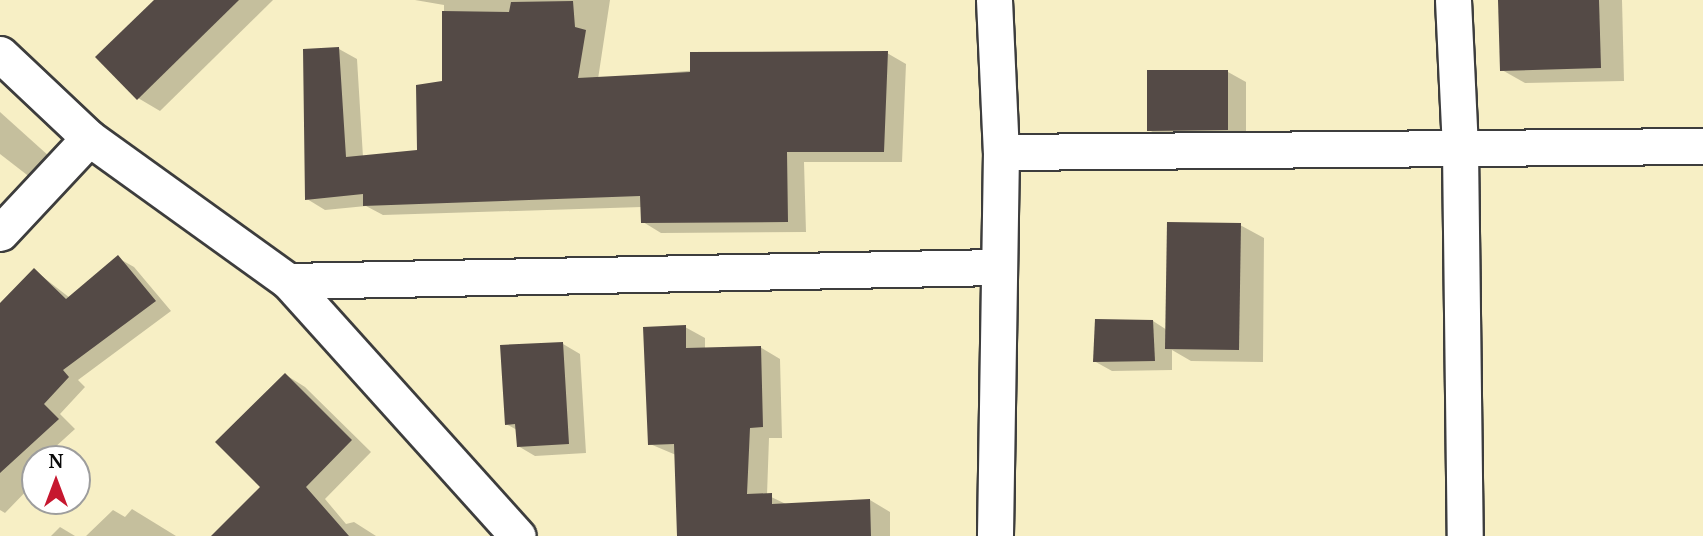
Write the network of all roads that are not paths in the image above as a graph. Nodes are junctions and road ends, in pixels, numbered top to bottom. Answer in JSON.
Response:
{"nodes":[{"id":1,"x":994,"y":0,"type":"edge"},
{"id":2,"x":1453,"y":0,"type":"edge"},
{"id":3,"x":0,"y":54,"type":"edge"},
{"id":4,"x":89,"y":138,"type":"junction"},
{"id":5,"x":1703,"y":146,"type":"edge"},
{"id":6,"x":1460,"y":149,"type":"junction"},
{"id":7,"x":1001,"y":152,"type":"junction"},
{"id":8,"x":0,"y":233,"type":"edge"},
{"id":9,"x":996,"y":267,"type":"junction"},
{"id":10,"x":288,"y":281,"type":"junction"},
{"id":11,"x":518,"y":536,"type":"edge"},
{"id":12,"x":995,"y":536,"type":"edge"},
{"id":13,"x":1465,"y":536,"type":"edge"}],
"edges":[{"from":1,"to":7,"type":"street"},
{"from":2,"to":6,"type":"street"},
{"from":3,"to":4,"type":"street"},
{"from":4,"to":8,"type":"street"},
{"from":4,"to":10,"type":"street"},
{"from":5,"to":6,"type":"street"},
{"from":6,"to":7,"type":"street"},
{"from":6,"to":13,"type":"street"},
{"from":7,"to":9,"type":"street"},
{"from":9,"to":10,"type":"street"},
{"from":9,"to":12,"type":"street"},
{"from":10,"to":11,"type":"street"}]}
